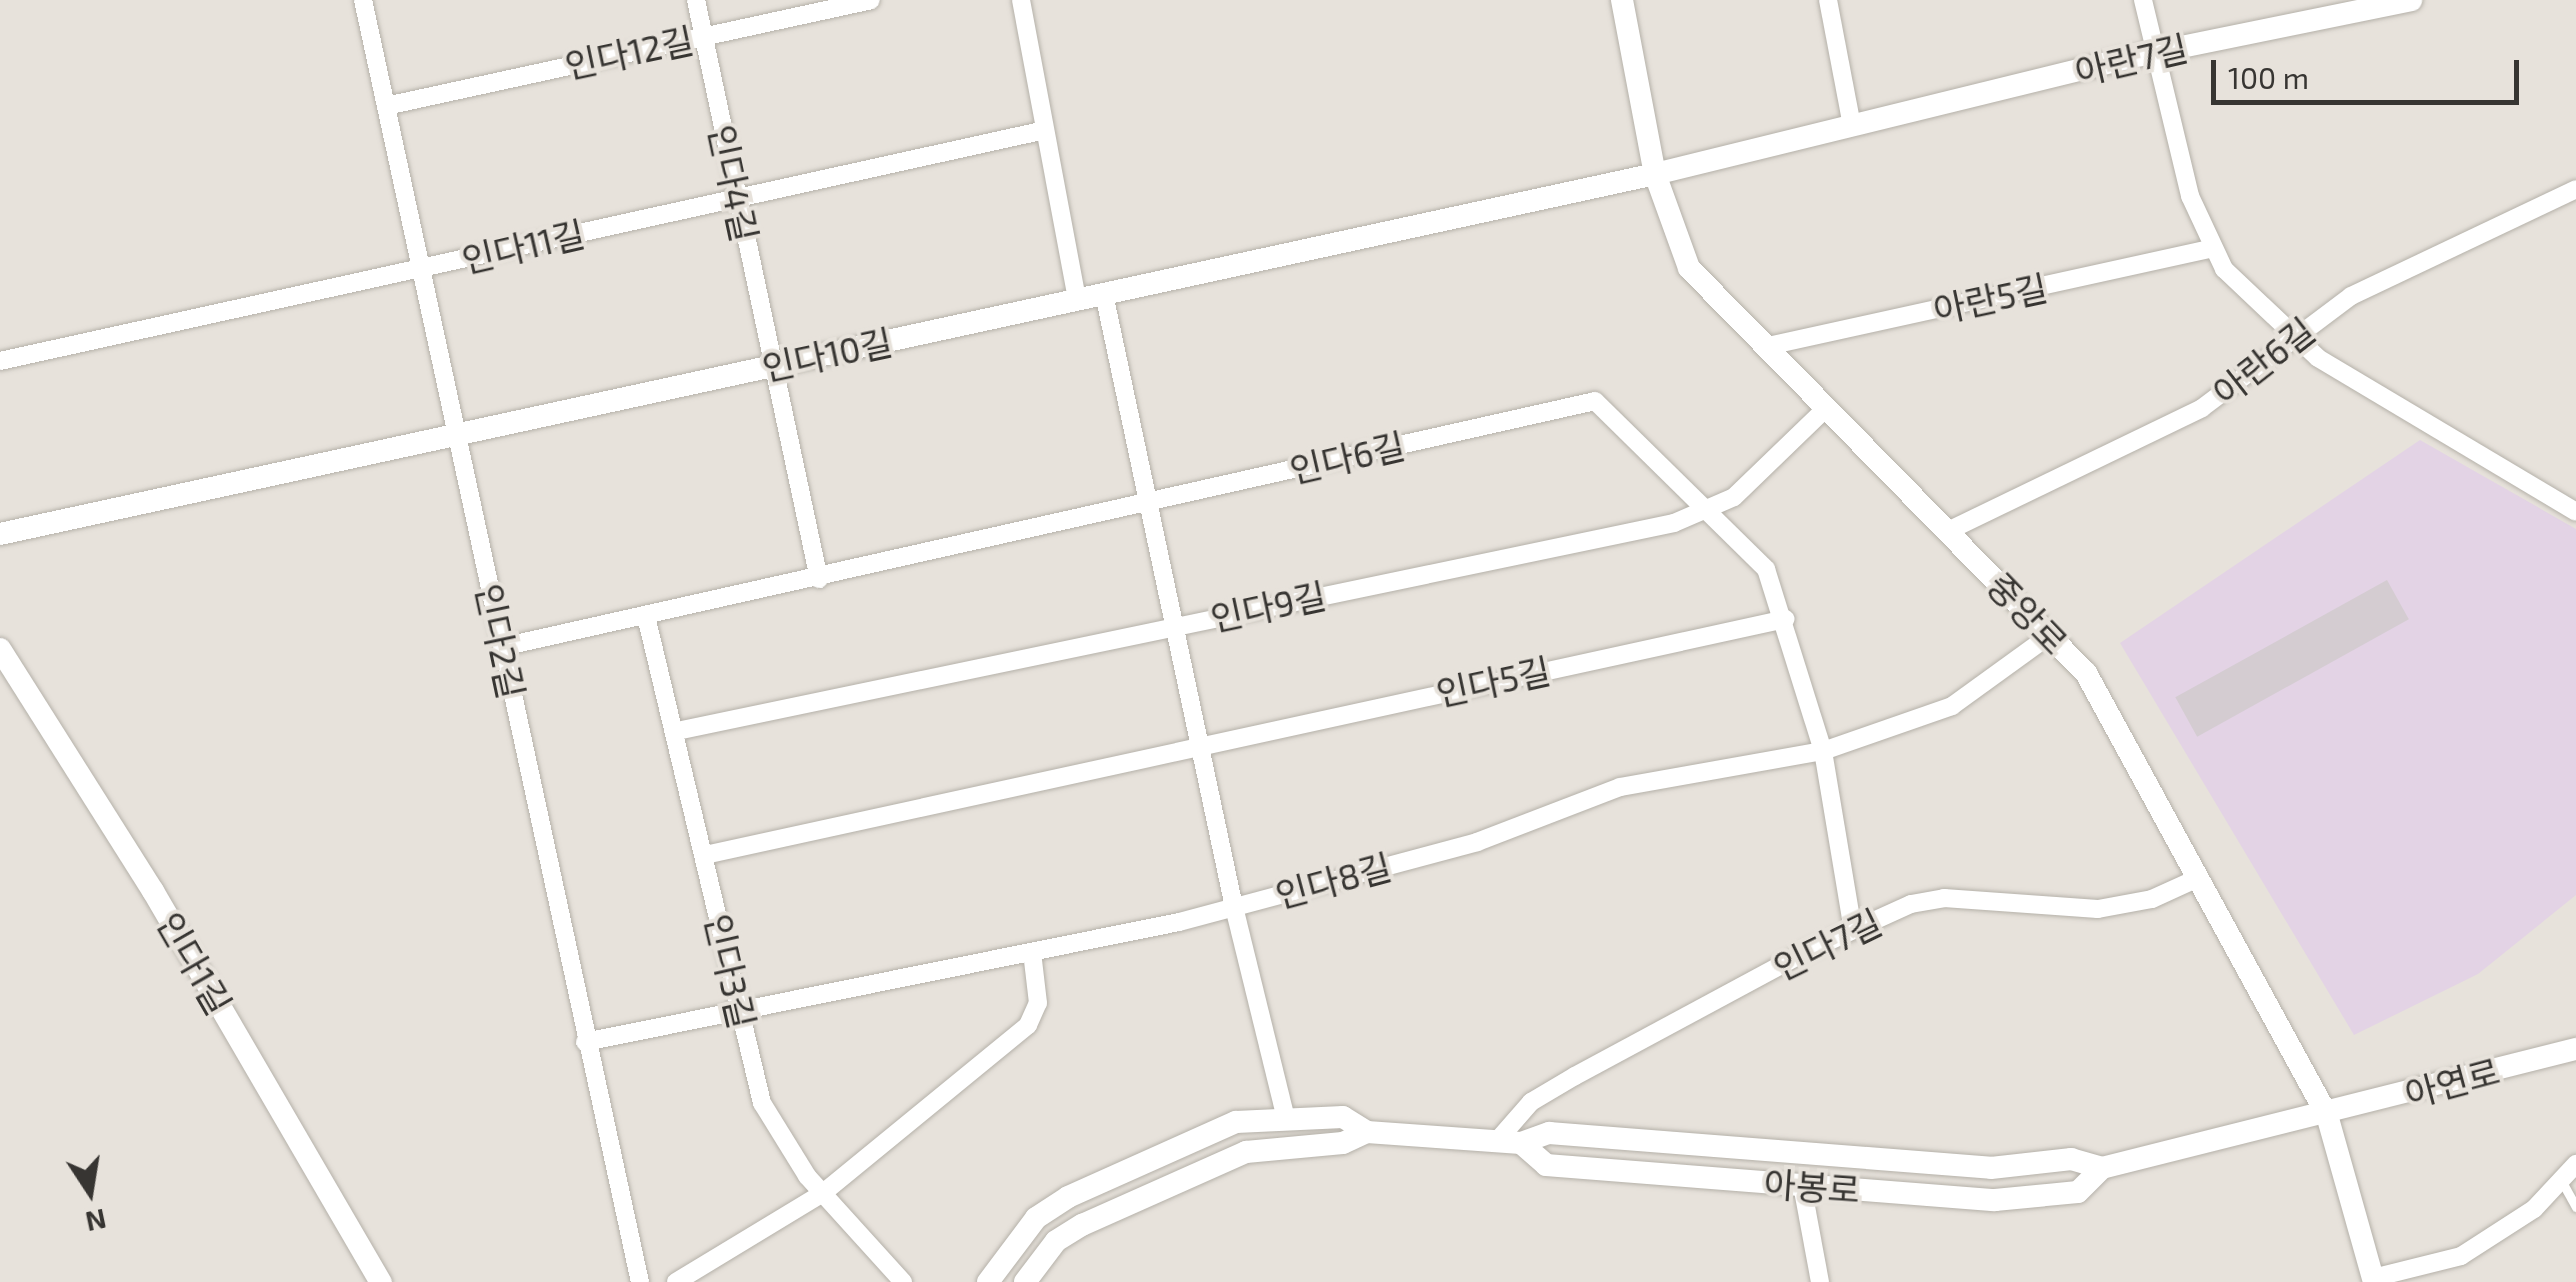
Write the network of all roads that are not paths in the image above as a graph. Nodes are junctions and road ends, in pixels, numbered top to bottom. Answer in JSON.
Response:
{"nodes":[{"id":1,"x":363,"y":0,"type":"edge"},
{"id":2,"x":696,"y":0,"type":"edge"},
{"id":3,"x":871,"y":0,"type":"edge"},
{"id":4,"x":1022,"y":0,"type":"edge"},
{"id":5,"x":1622,"y":0,"type":"edge"},
{"id":6,"x":1828,"y":0,"type":"edge"},
{"id":7,"x":2143,"y":0,"type":"edge"},
{"id":8,"x":2411,"y":0,"type":"edge"},
{"id":9,"x":703,"y":36,"type":"junction"},
{"id":10,"x":2154,"y":52,"type":"junction"},
{"id":11,"x":386,"y":106,"type":"junction"},
{"id":12,"x":1852,"y":126,"type":"junction"},
{"id":13,"x":1046,"y":130,"type":"junction"},
{"id":14,"x":1654,"y":174,"type":"junction"},
{"id":15,"x":2576,"y":189,"type":"edge"},
{"id":16,"x":737,"y":198,"type":"junction"},
{"id":17,"x":2211,"y":249,"type":"junction"},
{"id":18,"x":422,"y":270,"type":"junction"},
{"id":19,"x":1104,"y":294,"type":"junction"},
{"id":20,"x":1077,"y":300,"type":"junction"},
{"id":21,"x":2296,"y":334,"type":"junction"},
{"id":22,"x":1768,"y":346,"type":"junction"},
{"id":23,"x":0,"y":361,"type":"edge"},
{"id":24,"x":772,"y":366,"type":"junction"},
{"id":25,"x":1823,"y":411,"type":"junction"},
{"id":26,"x":458,"y":434,"type":"junction"},
{"id":27,"x":1148,"y":502,"type":"junction"},
{"id":28,"x":1708,"y":508,"type":"junction"},
{"id":29,"x":2576,"y":512,"type":"edge"},
{"id":30,"x":1948,"y":531,"type":"junction"},
{"id":31,"x":0,"y":534,"type":"edge"},
{"id":32,"x":819,"y":579,"type":"junction"},
{"id":33,"x":646,"y":616,"type":"junction"},
{"id":34,"x":1786,"y":619,"type":"junction"},
{"id":35,"x":1174,"y":625,"type":"junction"},
{"id":36,"x":2050,"y":635,"type":"junction"},
{"id":37,"x":502,"y":646,"type":"junction"},
{"id":38,"x":0,"y":649,"type":"edge"},
{"id":39,"x":677,"y":731,"type":"junction"},
{"id":40,"x":1200,"y":744,"type":"junction"},
{"id":41,"x":1823,"y":750,"type":"junction"},
{"id":42,"x":705,"y":855,"type":"junction"},
{"id":43,"x":2198,"y":878,"type":"junction"},
{"id":44,"x":1234,"y":907,"type":"junction"},
{"id":45,"x":1853,"y":930,"type":"junction"},
{"id":46,"x":1032,"y":952,"type":"junction"},
{"id":47,"x":740,"y":1010,"type":"junction"},
{"id":48,"x":585,"y":1042,"type":"junction"},
{"id":49,"x":2576,"y":1049,"type":"edge"},
{"id":50,"x":1285,"y":1115,"type":"junction"},
{"id":51,"x":2327,"y":1115,"type":"junction"},
{"id":52,"x":1367,"y":1132,"type":"junction"},
{"id":53,"x":1496,"y":1141,"type":"junction"},
{"id":54,"x":1521,"y":1143,"type":"junction"},
{"id":55,"x":2576,"y":1164,"type":"edge"},
{"id":56,"x":2102,"y":1168,"type":"junction"},
{"id":57,"x":2561,"y":1180,"type":"junction"},
{"id":58,"x":1802,"y":1185,"type":"junction"},
{"id":59,"x":823,"y":1194,"type":"junction"},
{"id":60,"x":2576,"y":1207,"type":"edge"},
{"id":61,"x":2373,"y":1280,"type":"edge"},
{"id":62,"x":382,"y":1282,"type":"edge"},
{"id":63,"x":640,"y":1282,"type":"edge"},
{"id":64,"x":676,"y":1282,"type":"edge"},
{"id":65,"x":903,"y":1282,"type":"edge"},
{"id":66,"x":988,"y":1282,"type":"edge"},
{"id":67,"x":1025,"y":1282,"type":"edge"},
{"id":68,"x":1820,"y":1282,"type":"edge"}],
"edges":[{"from":1,"to":11,"type":"street","name":"인다2길"},
{"from":2,"to":9,"type":"street","name":"인다4길"},
{"from":3,"to":9,"type":"street","name":"인다12길"},
{"from":4,"to":13,"type":"street"},
{"from":5,"to":14,"type":"main road","name":"중앙로"},
{"from":6,"to":12,"type":"street"},
{"from":7,"to":10,"type":"street"},
{"from":8,"to":10,"type":"main road","name":"아란7길"},
{"from":9,"to":11,"type":"street","name":"인다12길"},
{"from":9,"to":16,"type":"street","name":"인다4길"},
{"from":10,"to":12,"type":"main road","name":"아란7길"},
{"from":10,"to":17,"type":"street"},
{"from":11,"to":18,"type":"street","name":"인다2길"},
{"from":12,"to":14,"type":"main road","name":"아란7길"},
{"from":13,"to":16,"type":"street","name":"인다11길"},
{"from":13,"to":20,"type":"street"},
{"from":14,"to":19,"type":"main road","name":"인다10길"},
{"from":14,"to":22,"type":"main road","name":"중앙로"},
{"from":15,"to":21,"type":"street","name":"아란6길"},
{"from":16,"to":18,"type":"street","name":"인다11길"},
{"from":16,"to":24,"type":"street","name":"인다4길"},
{"from":17,"to":21,"type":"street"},
{"from":17,"to":22,"type":"street","name":"아란5길"},
{"from":18,"to":23,"type":"street","name":"인다11길"},
{"from":18,"to":26,"type":"street","name":"인다2길"},
{"from":19,"to":20,"type":"main road","name":"인다10길"},
{"from":19,"to":27,"type":"street"},
{"from":20,"to":24,"type":"main road","name":"인다10길"},
{"from":21,"to":29,"type":"street"},
{"from":21,"to":30,"type":"street","name":"아란6길"},
{"from":22,"to":25,"type":"main road","name":"중앙로"},
{"from":24,"to":26,"type":"main road","name":"인다10길"},
{"from":24,"to":32,"type":"street","name":"인다4길"},
{"from":25,"to":28,"type":"street","name":"인다9길"},
{"from":25,"to":30,"type":"main road","name":"중앙로"},
{"from":26,"to":31,"type":"main road","name":"인다10길"},
{"from":26,"to":37,"type":"street","name":"인다2길"},
{"from":27,"to":28,"type":"street","name":"인다6길"},
{"from":27,"to":32,"type":"street","name":"인다6길"},
{"from":27,"to":35,"type":"street"},
{"from":28,"to":34,"type":"street","name":"인다6길"},
{"from":28,"to":35,"type":"street","name":"인다9길"},
{"from":30,"to":36,"type":"main road","name":"중앙로"},
{"from":32,"to":33,"type":"street","name":"인다6길"},
{"from":33,"to":37,"type":"street","name":"인다6길"},
{"from":33,"to":39,"type":"street","name":"인다3길"},
{"from":34,"to":40,"type":"street","name":"인다5길"},
{"from":34,"to":41,"type":"street","name":"인다6길"},
{"from":35,"to":39,"type":"street","name":"인다9길"},
{"from":35,"to":40,"type":"street"},
{"from":36,"to":41,"type":"street","name":"인다8길"},
{"from":36,"to":43,"type":"main road","name":"중앙로"},
{"from":37,"to":48,"type":"street","name":"인다2길"},
{"from":38,"to":62,"type":"main road","name":"인다1길"},
{"from":39,"to":42,"type":"street","name":"인다3길"},
{"from":40,"to":42,"type":"street","name":"인다5길"},
{"from":40,"to":44,"type":"street"},
{"from":41,"to":44,"type":"street","name":"인다8길"},
{"from":41,"to":45,"type":"street","name":"인다6길"},
{"from":42,"to":47,"type":"street","name":"인다3길"},
{"from":43,"to":45,"type":"street","name":"인다7길"},
{"from":43,"to":51,"type":"main road","name":"중앙로"},
{"from":44,"to":46,"type":"street","name":"인다8길"},
{"from":44,"to":50,"type":"street"},
{"from":45,"to":53,"type":"street","name":"인다7길"},
{"from":46,"to":47,"type":"street","name":"인다8길"},
{"from":46,"to":59,"type":"street"},
{"from":47,"to":48,"type":"street","name":"인다8길"},
{"from":47,"to":59,"type":"street","name":"인다3길"},
{"from":48,"to":63,"type":"street","name":"인다2길"},
{"from":49,"to":51,"type":"main road","name":"아연로"},
{"from":50,"to":52,"type":"main road","name":"아봉로"},
{"from":50,"to":66,"type":"main road","name":"아봉로"},
{"from":51,"to":56,"type":"main road","name":"아봉로"},
{"from":51,"to":61,"type":"main road","name":"중앙로"},
{"from":52,"to":53,"type":"main road","name":"아봉로"},
{"from":52,"to":67,"type":"main road","name":"아봉로"},
{"from":53,"to":54,"type":"main road","name":"아봉로"},
{"from":54,"to":56,"type":"main road","name":"아봉로"},
{"from":54,"to":58,"type":"main road","name":"아봉로"},
{"from":55,"to":57,"type":"street"},
{"from":56,"to":58,"type":"main road","name":"아봉로"},
{"from":57,"to":60,"type":"lane"},
{"from":57,"to":61,"type":"street"},
{"from":58,"to":68,"type":"street"},
{"from":59,"to":64,"type":"street"},
{"from":59,"to":65,"type":"street","name":"인다3길"}]}
